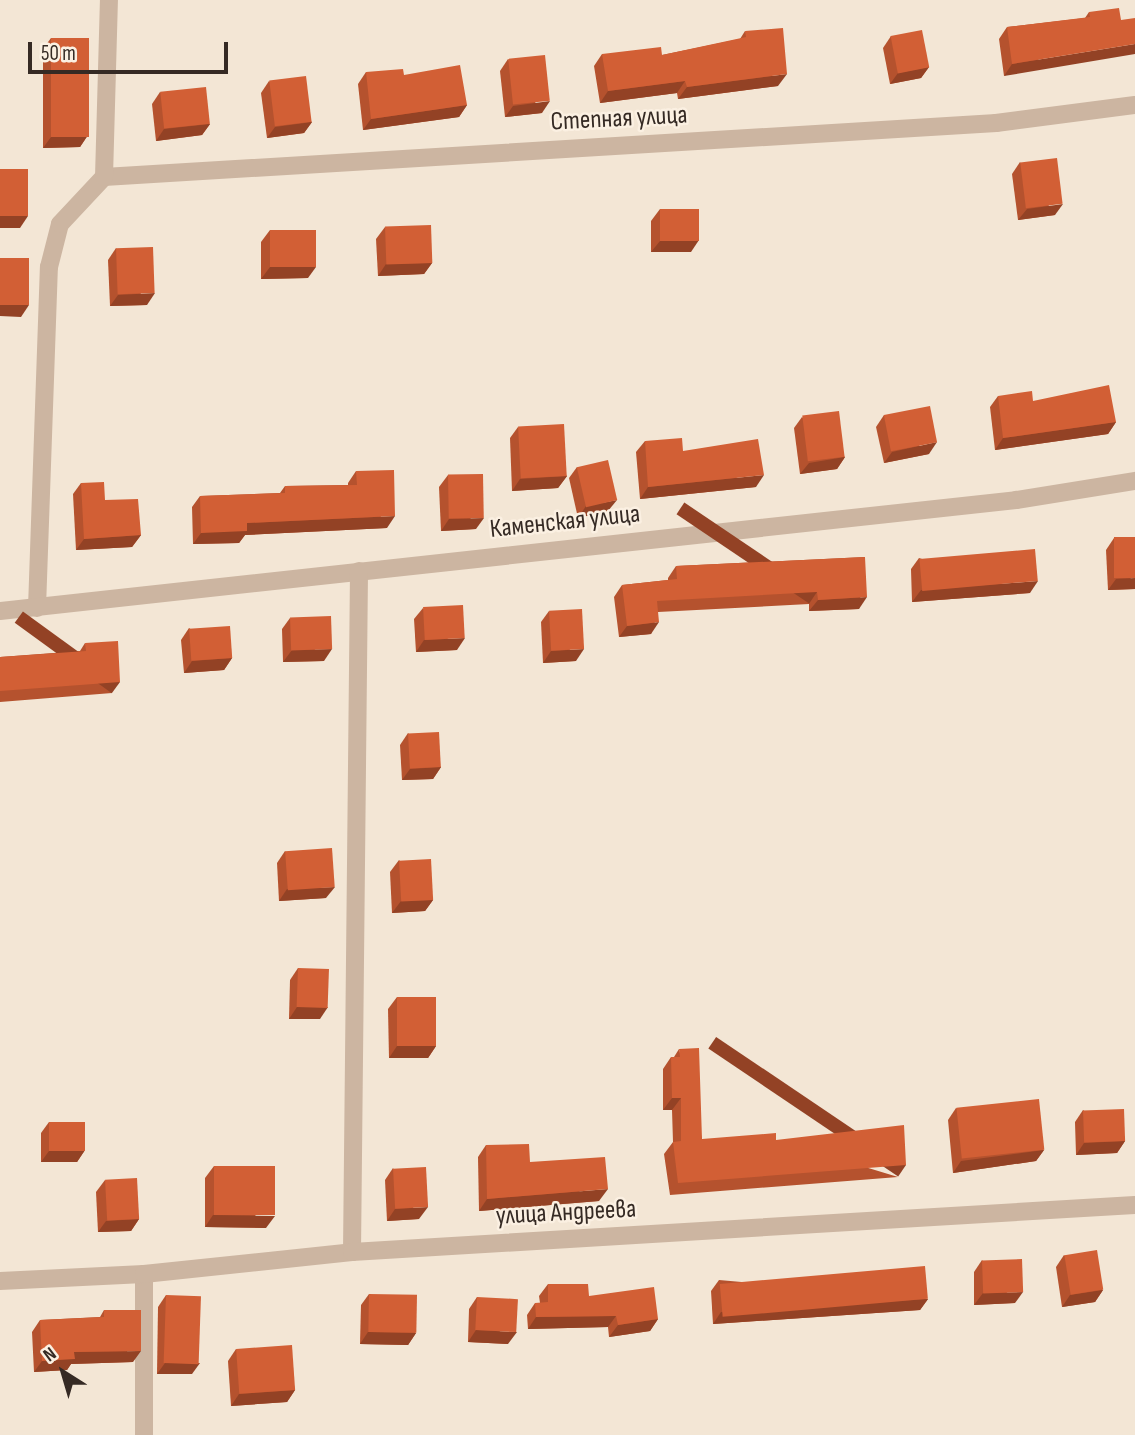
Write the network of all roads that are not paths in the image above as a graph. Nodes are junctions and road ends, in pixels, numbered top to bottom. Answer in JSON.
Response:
{"nodes":[{"id":1,"x":109,"y":0,"type":"edge"},
{"id":2,"x":1135,"y":105,"type":"edge"},
{"id":3,"x":104,"y":177,"type":"junction"},
{"id":4,"x":1135,"y":481,"type":"edge"},
{"id":5,"x":359,"y":571,"type":"junction"},
{"id":6,"x":37,"y":608,"type":"junction"},
{"id":7,"x":0,"y":611,"type":"edge"},
{"id":8,"x":1135,"y":1205,"type":"edge"},
{"id":9,"x":352,"y":1252,"type":"junction"},
{"id":10,"x":144,"y":1274,"type":"junction"},
{"id":11,"x":0,"y":1281,"type":"edge"},
{"id":12,"x":144,"y":1435,"type":"edge"}],
"edges":[{"from":1,"to":3,"type":"street"},
{"from":2,"to":3,"type":"street","name":"Степная улица"},
{"from":3,"to":6,"type":"street"},
{"from":4,"to":5,"type":"street","name":"Каменская улица"},
{"from":5,"to":6,"type":"street","name":"Каменская улица"},
{"from":5,"to":9,"type":"street"},
{"from":6,"to":7,"type":"street","name":"Каменская улица"},
{"from":8,"to":9,"type":"street","name":"улица Андреева"},
{"from":9,"to":10,"type":"street","name":"улица Андреева"},
{"from":10,"to":11,"type":"street","name":"улица Андреева"},
{"from":10,"to":12,"type":"street"}]}
